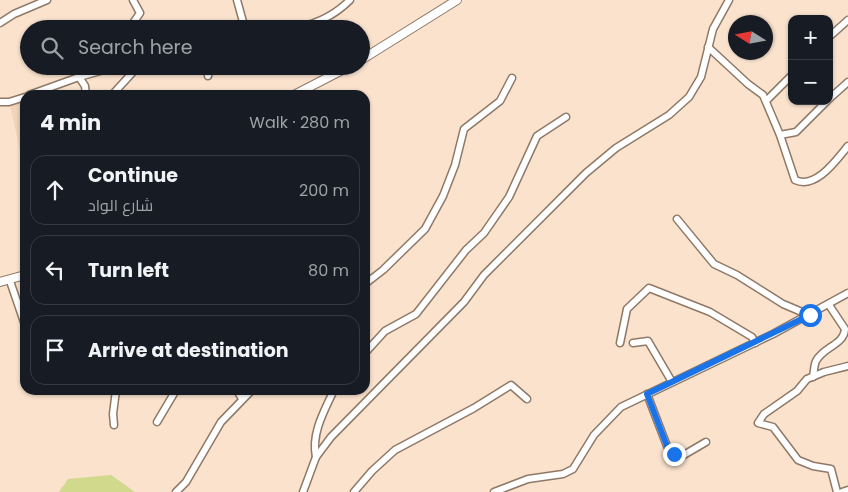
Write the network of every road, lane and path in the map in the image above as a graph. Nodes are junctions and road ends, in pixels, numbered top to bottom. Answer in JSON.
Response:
{"nodes":[{"id":1,"x":47,"y":0,"type":"edge"},
{"id":2,"x":133,"y":0,"type":"edge"},
{"id":3,"x":237,"y":0,"type":"edge"},
{"id":4,"x":350,"y":0,"type":"edge"},
{"id":5,"x":458,"y":0,"type":"edge"},
{"id":6,"x":729,"y":0,"type":"edge"},
{"id":7,"x":136,"y":20,"type":"edge"},
{"id":8,"x":243,"y":20,"type":"edge"},
{"id":9,"x":320,"y":20,"type":"edge"},
{"id":10,"x":848,"y":20,"type":"edge"},
{"id":11,"x":0,"y":23,"type":"edge"},
{"id":12,"x":833,"y":34,"type":"edge"},
{"id":13,"x":708,"y":47,"type":"junction"},
{"id":14,"x":370,"y":54,"type":"edge"},
{"id":15,"x":86,"y":75,"type":"edge"},
{"id":16,"x":130,"y":75,"type":"edge"},
{"id":17,"x":333,"y":75,"type":"edge"},
{"id":18,"x":79,"y":77,"type":"junction"},
{"id":19,"x":512,"y":78,"type":"dead end"},
{"id":20,"x":788,"y":79,"type":"edge"},
{"id":21,"x":848,"y":82,"type":"edge"},
{"id":22,"x":43,"y":90,"type":"edge"},
{"id":23,"x":85,"y":90,"type":"edge"},
{"id":24,"x":117,"y":90,"type":"edge"},
{"id":25,"x":304,"y":90,"type":"edge"},
{"id":26,"x":833,"y":96,"type":"edge"},
{"id":27,"x":20,"y":98,"type":"edge"},
{"id":28,"x":766,"y":101,"type":"junction"},
{"id":29,"x":0,"y":102,"type":"edge"},
{"id":30,"x":823,"y":105,"type":"edge"},
{"id":31,"x":566,"y":116,"type":"dead end"},
{"id":32,"x":780,"y":135,"type":"junction"},
{"id":33,"x":848,"y":146,"type":"edge"},
{"id":34,"x":677,"y":219,"type":"dead end"},
{"id":35,"x":20,"y":277,"type":"edge"},
{"id":36,"x":370,"y":280,"type":"edge"},
{"id":37,"x":10,"y":281,"type":"junction"},
{"id":38,"x":0,"y":282,"type":"edge"},
{"id":39,"x":848,"y":293,"type":"edge"},
{"id":40,"x":829,"y":305,"type":"junction"},
{"id":41,"x":20,"y":310,"type":"edge"},
{"id":42,"x":810,"y":315,"type":"junction"},
{"id":43,"x":620,"y":343,"type":"dead end"},
{"id":44,"x":633,"y":343,"type":"dead end"},
{"id":45,"x":755,"y":343,"type":"junction"},
{"id":46,"x":370,"y":348,"type":"edge"},
{"id":47,"x":848,"y":366,"type":"edge"},
{"id":48,"x":813,"y":377,"type":"junction"},
{"id":49,"x":672,"y":382,"type":"junction"},
{"id":50,"x":647,"y":394,"type":"junction"},
{"id":51,"x":115,"y":395,"type":"edge"},
{"id":52,"x":173,"y":395,"type":"edge"},
{"id":53,"x":240,"y":395,"type":"edge"},
{"id":54,"x":246,"y":395,"type":"edge"},
{"id":55,"x":332,"y":395,"type":"edge"},
{"id":56,"x":242,"y":399,"type":"junction"},
{"id":57,"x":527,"y":399,"type":"dead end"},
{"id":58,"x":157,"y":422,"type":"dead end"},
{"id":59,"x":114,"y":425,"type":"dead end"},
{"id":60,"x":706,"y":442,"type":"dead end"},
{"id":61,"x":316,"y":458,"type":"junction"},
{"id":62,"x":848,"y":490,"type":"edge"},
{"id":63,"x":176,"y":492,"type":"edge"},
{"id":64,"x":303,"y":492,"type":"edge"},
{"id":65,"x":354,"y":492,"type":"edge"},
{"id":66,"x":494,"y":492,"type":"edge"},
{"id":67,"x":837,"y":492,"type":"edge"},
{"id":68,"x":842,"y":492,"type":"edge"}],
"edges":[{"from":1,"to":11,"type":"street"},
{"from":2,"to":7,"type":"street"},
{"from":3,"to":8,"type":"street"},
{"from":4,"to":9,"type":"street"},
{"from":5,"to":14,"type":"street"},
{"from":6,"to":13,"type":"street"},
{"from":10,"to":12,"type":"street"},
{"from":13,"to":28,"type":"street"},
{"from":13,"to":61,"type":"street"},
{"from":15,"to":18,"type":"street"},
{"from":16,"to":24,"type":"street"},
{"from":17,"to":25,"type":"street"},
{"from":18,"to":22,"type":"street"},
{"from":18,"to":23,"type":"street"},
{"from":19,"to":36,"type":"street"},
{"from":20,"to":28,"type":"street"},
{"from":21,"to":26,"type":"street"},
{"from":27,"to":29,"type":"street"},
{"from":28,"to":32,"type":"street"},
{"from":30,"to":32,"type":"street"},
{"from":31,"to":46,"type":"street"},
{"from":32,"to":33,"type":"street"},
{"from":34,"to":42,"type":"street"},
{"from":35,"to":37,"type":"street"},
{"from":37,"to":38,"type":"street"},
{"from":37,"to":41,"type":"street"},
{"from":39,"to":40,"type":"street"},
{"from":40,"to":42,"type":"street"},
{"from":40,"to":48,"type":"street"},
{"from":42,"to":45,"type":"street"},
{"from":43,"to":45,"type":"street"},
{"from":44,"to":49,"type":"street"},
{"from":45,"to":49,"type":"street"},
{"from":47,"to":48,"type":"street"},
{"from":48,"to":67,"type":"street"},
{"from":49,"to":50,"type":"street"},
{"from":50,"to":60,"type":"street"},
{"from":50,"to":66,"type":"street"},
{"from":51,"to":59,"type":"street"},
{"from":52,"to":58,"type":"street"},
{"from":53,"to":56,"type":"street"},
{"from":54,"to":56,"type":"street"},
{"from":55,"to":61,"type":"street"},
{"from":56,"to":63,"type":"street"},
{"from":57,"to":65,"type":"street"},
{"from":61,"to":64,"type":"street"},
{"from":62,"to":68,"type":"street"}]}
